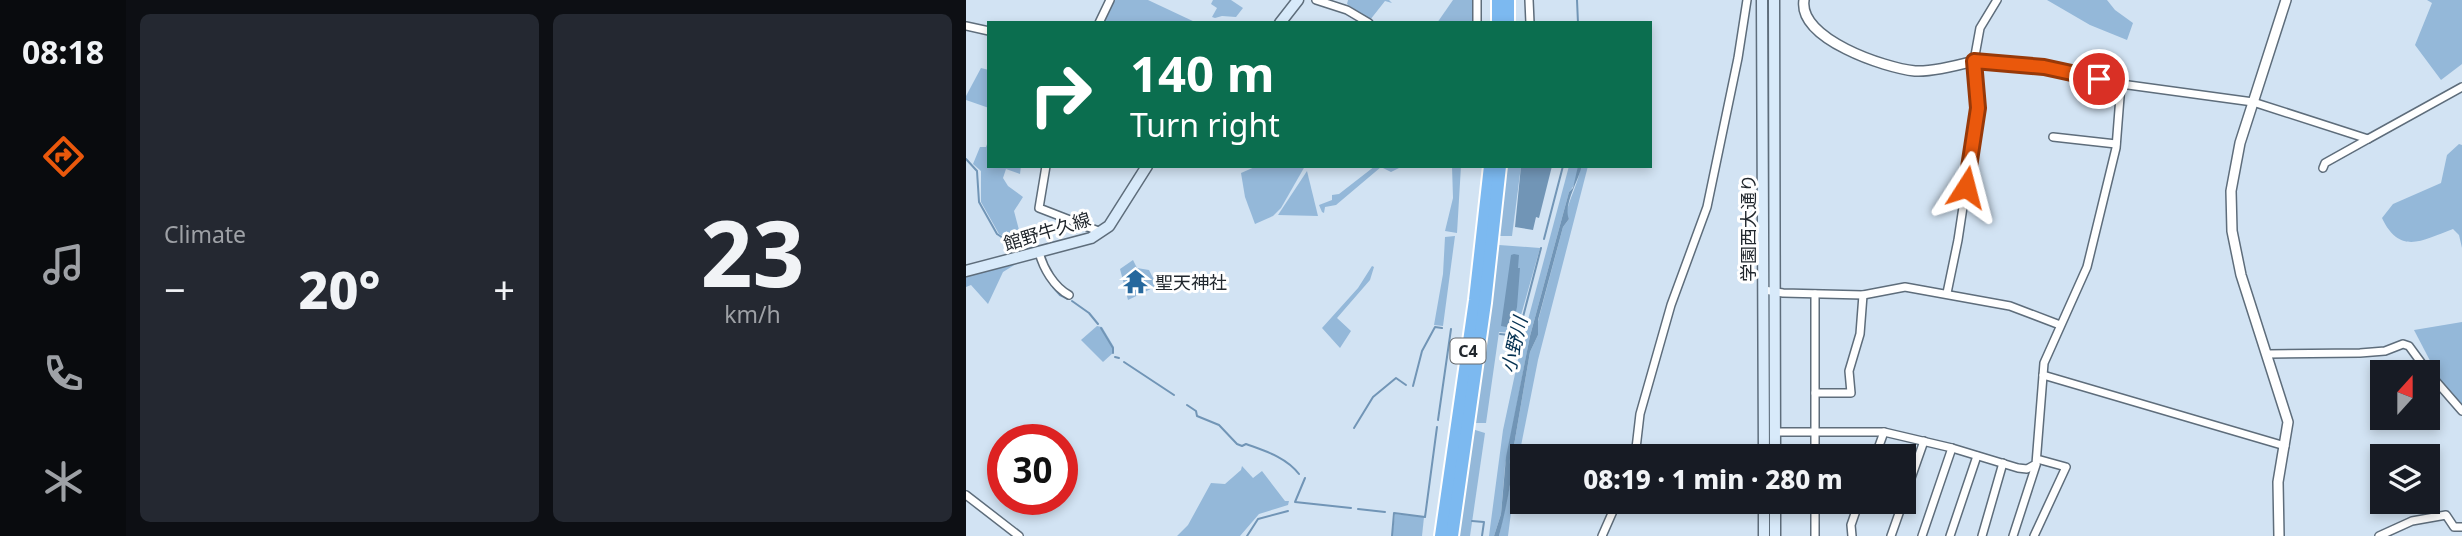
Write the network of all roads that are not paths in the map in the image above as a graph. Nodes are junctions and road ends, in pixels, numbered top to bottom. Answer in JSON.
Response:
{"nodes":[{"id":1,"x":1110,"y":0,"type":"edge"},
{"id":2,"x":1298,"y":0,"type":"edge"},
{"id":3,"x":1316,"y":0,"type":"edge"},
{"id":4,"x":1477,"y":0,"type":"edge"},
{"id":5,"x":1498,"y":0,"type":"edge"},
{"id":6,"x":1508,"y":0,"type":"edge"},
{"id":7,"x":1529,"y":0,"type":"edge"},
{"id":8,"x":1747,"y":0,"type":"edge"},
{"id":9,"x":1762,"y":0,"type":"edge"},
{"id":10,"x":1773,"y":0,"type":"edge"},
{"id":11,"x":1804,"y":0,"type":"edge"},
{"id":12,"x":1997,"y":0,"type":"edge"},
{"id":13,"x":2286,"y":0,"type":"edge"},
{"id":14,"x":1100,"y":21,"type":"edge"},
{"id":15,"x":1282,"y":21,"type":"edge"},
{"id":16,"x":1366,"y":21,"type":"edge"},
{"id":17,"x":1477,"y":21,"type":"edge"},
{"id":18,"x":1498,"y":21,"type":"edge"},
{"id":19,"x":1508,"y":21,"type":"edge"},
{"id":20,"x":1530,"y":21,"type":"edge"},
{"id":21,"x":966,"y":26,"type":"edge"},
{"id":22,"x":987,"y":31,"type":"edge"},
{"id":23,"x":1974,"y":61,"type":"junction"},
{"id":24,"x":2121,"y":84,"type":"junction"},
{"id":25,"x":2462,"y":87,"type":"edge"},
{"id":26,"x":2253,"y":102,"type":"junction"},
{"id":27,"x":2053,"y":138,"type":"dead end"},
{"id":28,"x":2368,"y":139,"type":"junction"},
{"id":29,"x":2116,"y":144,"type":"junction"},
{"id":30,"x":1046,"y":168,"type":"edge"},
{"id":31,"x":1146,"y":168,"type":"edge"},
{"id":32,"x":1490,"y":168,"type":"edge"},
{"id":33,"x":1500,"y":168,"type":"edge"},
{"id":34,"x":2323,"y":168,"type":"dead end"},
{"id":35,"x":1101,"y":232,"type":"junction"},
{"id":36,"x":1039,"y":252,"type":"junction"},
{"id":37,"x":966,"y":271,"type":"edge"},
{"id":38,"x":1769,"y":290,"type":"junction"},
{"id":39,"x":1947,"y":293,"type":"junction"},
{"id":40,"x":1815,"y":294,"type":"junction"},
{"id":41,"x":1069,"y":295,"type":"dead end"},
{"id":42,"x":1863,"y":295,"type":"junction"},
{"id":43,"x":2060,"y":325,"type":"junction"},
{"id":44,"x":2268,"y":355,"type":"junction"},
{"id":45,"x":2043,"y":375,"type":"junction"},
{"id":46,"x":1815,"y":393,"type":"junction"},
{"id":47,"x":2462,"y":411,"type":"edge"},
{"id":48,"x":1815,"y":431,"type":"junction"},
{"id":49,"x":1774,"y":432,"type":"junction"},
{"id":50,"x":1884,"y":432,"type":"junction"},
{"id":51,"x":1924,"y":441,"type":"junction"},
{"id":52,"x":1637,"y":444,"type":"edge"},
{"id":53,"x":1764,"y":444,"type":"edge"},
{"id":54,"x":1774,"y":444,"type":"edge"},
{"id":55,"x":1815,"y":444,"type":"edge"},
{"id":56,"x":1880,"y":444,"type":"edge"},
{"id":57,"x":2285,"y":446,"type":"junction"},
{"id":58,"x":1952,"y":448,"type":"junction"},
{"id":59,"x":1977,"y":456,"type":"junction"},
{"id":60,"x":2036,"y":462,"type":"junction"},
{"id":61,"x":1916,"y":463,"type":"edge"},
{"id":62,"x":2003,"y":463,"type":"junction"},
{"id":63,"x":966,"y":495,"type":"edge"},
{"id":64,"x":1612,"y":514,"type":"edge"},
{"id":65,"x":1764,"y":514,"type":"edge"},
{"id":66,"x":1775,"y":514,"type":"edge"},
{"id":67,"x":1815,"y":514,"type":"edge"},
{"id":68,"x":1855,"y":514,"type":"edge"},
{"id":69,"x":1898,"y":514,"type":"edge"},
{"id":70,"x":2462,"y":527,"type":"edge"},
{"id":71,"x":1019,"y":536,"type":"edge"},
{"id":72,"x":1441,"y":536,"type":"edge"},
{"id":73,"x":1452,"y":536,"type":"edge"},
{"id":74,"x":1602,"y":536,"type":"edge"},
{"id":75,"x":1764,"y":536,"type":"edge"},
{"id":76,"x":1775,"y":536,"type":"edge"},
{"id":77,"x":1815,"y":536,"type":"edge"},
{"id":78,"x":1852,"y":536,"type":"edge"},
{"id":79,"x":1891,"y":536,"type":"edge"},
{"id":80,"x":1922,"y":536,"type":"edge"},
{"id":81,"x":1950,"y":536,"type":"edge"},
{"id":82,"x":1982,"y":536,"type":"edge"},
{"id":83,"x":2013,"y":536,"type":"edge"},
{"id":84,"x":2034,"y":536,"type":"edge"},
{"id":85,"x":2279,"y":536,"type":"edge"},
{"id":86,"x":2379,"y":536,"type":"edge"}],
"edges":[{"from":1,"to":14,"type":"street"},
{"from":2,"to":15,"type":"main road"},
{"from":3,"to":16,"type":"street"},
{"from":4,"to":17,"type":"street"},
{"from":5,"to":18,"type":"highway"},
{"from":6,"to":19,"type":"highway"},
{"from":7,"to":20,"type":"street"},
{"from":8,"to":52,"type":"street"},
{"from":9,"to":38,"type":"main road","name":"学園西大通り"},
{"from":10,"to":38,"type":"main road","name":"学園西大通り"},
{"from":11,"to":23,"type":"street"},
{"from":12,"to":23,"type":"street"},
{"from":13,"to":26,"type":"street"},
{"from":21,"to":22,"type":"street"},
{"from":23,"to":24,"type":"street"},
{"from":23,"to":39,"type":"street"},
{"from":24,"to":26,"type":"street"},
{"from":24,"to":29,"type":"street"},
{"from":25,"to":28,"type":"street"},
{"from":26,"to":28,"type":"street"},
{"from":26,"to":44,"type":"street"},
{"from":27,"to":29,"type":"street"},
{"from":28,"to":34,"type":"street"},
{"from":29,"to":43,"type":"street"},
{"from":30,"to":35,"type":"street"},
{"from":31,"to":35,"type":"main road","name":"館野牛久線"},
{"from":32,"to":72,"type":"highway","number":"C4"},
{"from":33,"to":73,"type":"highway","number":"C4"},
{"from":35,"to":36,"type":"main road","name":"館野牛久線"},
{"from":36,"to":37,"type":"main road","name":"館野牛久線"},
{"from":36,"to":41,"type":"street"},
{"from":38,"to":40,"type":"street"},
{"from":38,"to":49,"type":"main road","name":"学園西大通り"},
{"from":38,"to":53,"type":"main road","name":"学園西大通り"},
{"from":39,"to":42,"type":"street"},
{"from":39,"to":43,"type":"street"},
{"from":40,"to":42,"type":"street"},
{"from":40,"to":46,"type":"street"},
{"from":42,"to":46,"type":"street"},
{"from":43,"to":45,"type":"street"},
{"from":44,"to":47,"type":"street"},
{"from":44,"to":57,"type":"street"},
{"from":45,"to":57,"type":"street"},
{"from":45,"to":60,"type":"street"},
{"from":46,"to":48,"type":"street"},
{"from":48,"to":49,"type":"street"},
{"from":48,"to":50,"type":"street"},
{"from":48,"to":55,"type":"street"},
{"from":49,"to":54,"type":"main road","name":"学園西大通り"},
{"from":50,"to":51,"type":"street"},
{"from":50,"to":56,"type":"street"},
{"from":51,"to":58,"type":"street"},
{"from":51,"to":61,"type":"street"},
{"from":57,"to":85,"type":"street"},
{"from":58,"to":59,"type":"street"},
{"from":58,"to":80,"type":"street"},
{"from":59,"to":62,"type":"street"},
{"from":59,"to":81,"type":"street"},
{"from":60,"to":62,"type":"street"},
{"from":60,"to":83,"type":"street"},
{"from":60,"to":84,"type":"street"},
{"from":62,"to":82,"type":"street"},
{"from":63,"to":71,"type":"street"},
{"from":64,"to":74,"type":"street"},
{"from":65,"to":75,"type":"main road"},
{"from":66,"to":76,"type":"main road"},
{"from":67,"to":77,"type":"street"},
{"from":68,"to":78,"type":"street"},
{"from":69,"to":79,"type":"street"},
{"from":70,"to":86,"type":"street"}]}
